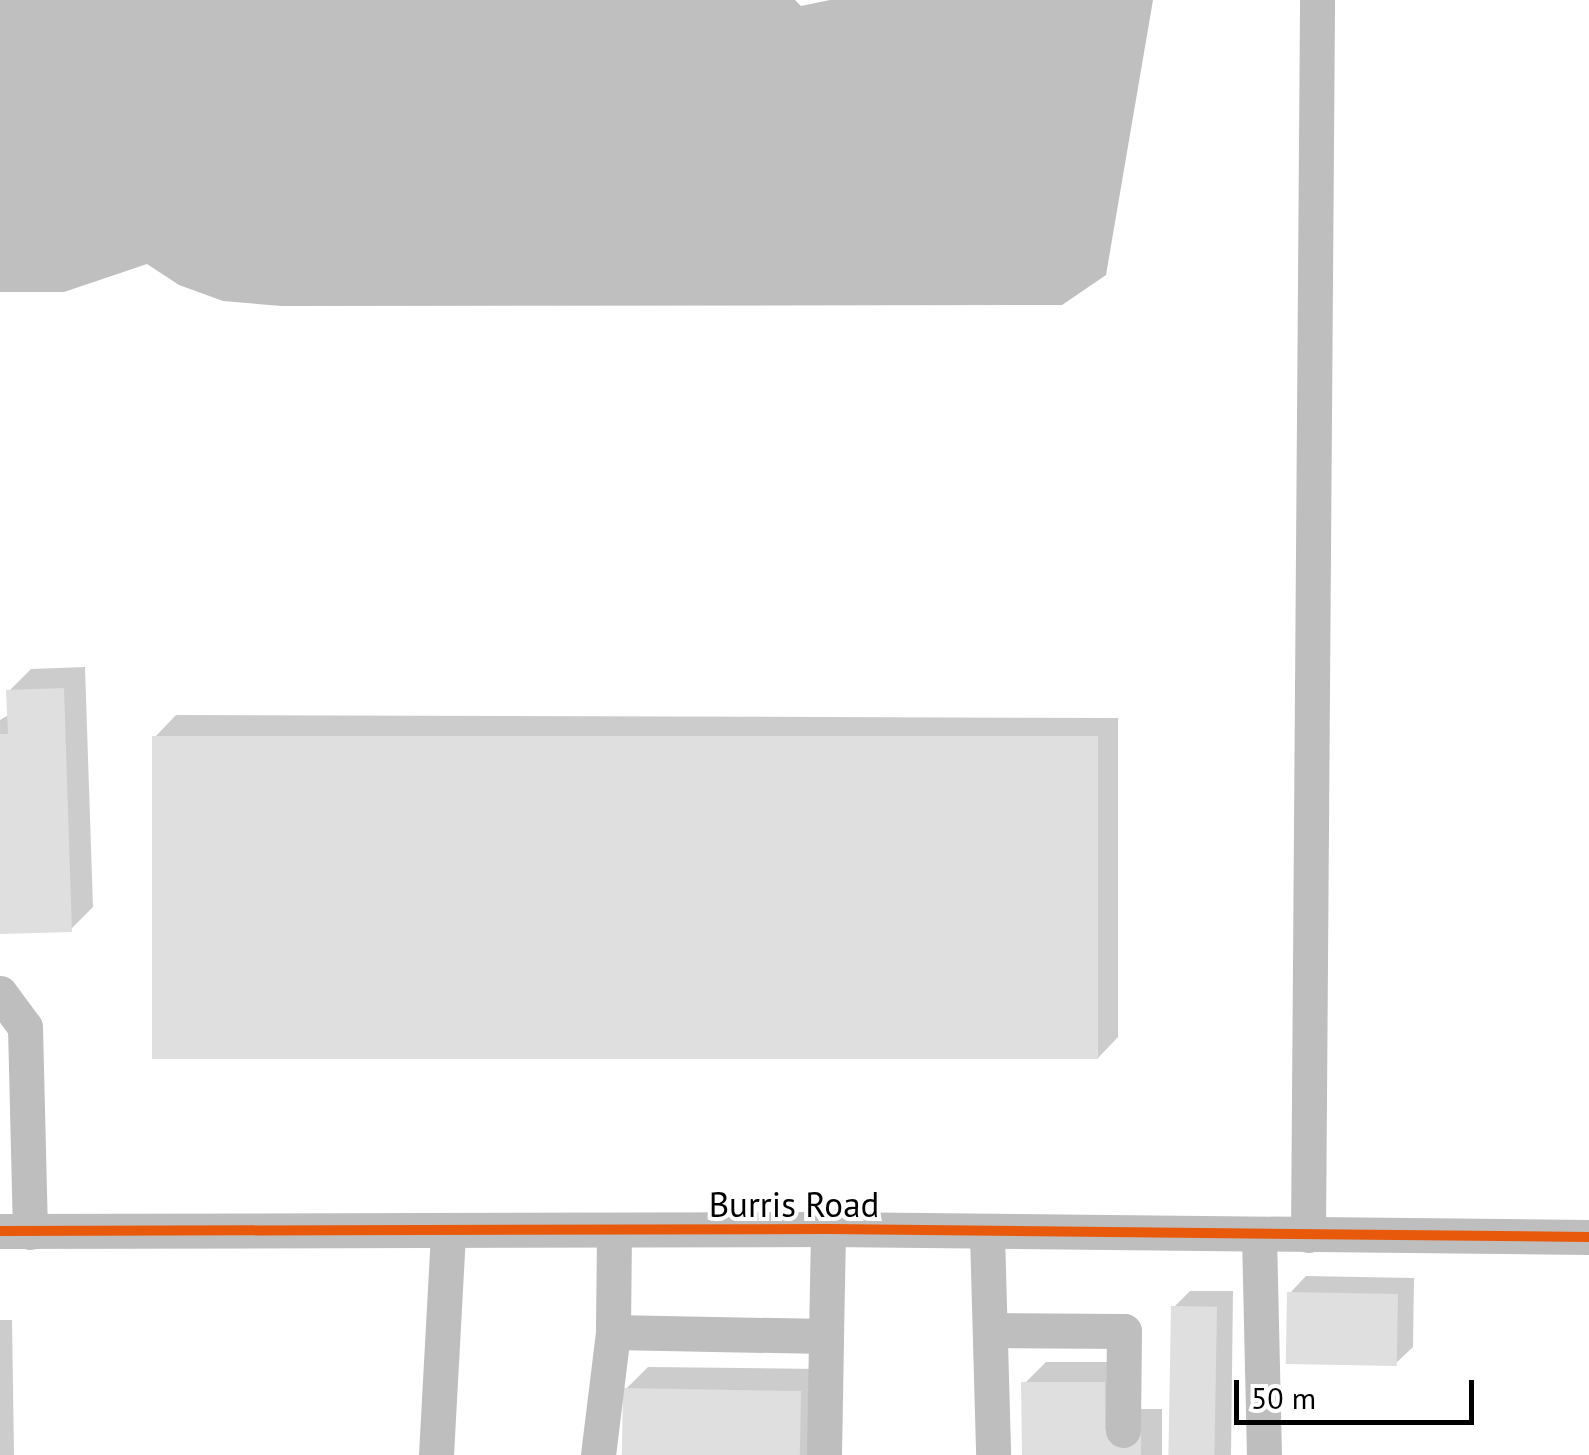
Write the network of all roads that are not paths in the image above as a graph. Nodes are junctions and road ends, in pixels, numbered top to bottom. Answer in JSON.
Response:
{"nodes":[{"id":1,"x":1317,"y":0,"type":"edge"},
{"id":2,"x":0,"y":992,"type":"edge"},
{"id":3,"x":828,"y":1229,"type":"junction"},
{"id":4,"x":15,"y":1232,"type":"edge"},
{"id":5,"x":448,"y":1233,"type":"junction"},
{"id":6,"x":614,"y":1233,"type":"junction"},
{"id":7,"x":987,"y":1234,"type":"junction"},
{"id":8,"x":1260,"y":1234,"type":"junction"},
{"id":9,"x":1308,"y":1235,"type":"junction"},
{"id":10,"x":1589,"y":1237,"type":"edge"},
{"id":11,"x":991,"y":1330,"type":"junction"},
{"id":12,"x":613,"y":1332,"type":"junction"},
{"id":13,"x":826,"y":1336,"type":"junction"},
{"id":14,"x":1123,"y":1430,"type":"dead end"},
{"id":15,"x":436,"y":1455,"type":"edge"},
{"id":16,"x":598,"y":1455,"type":"edge"},
{"id":17,"x":824,"y":1455,"type":"edge"},
{"id":18,"x":993,"y":1455,"type":"edge"},
{"id":19,"x":1264,"y":1455,"type":"edge"}],
"edges":[{"from":1,"to":9,"type":"street"},
{"from":2,"to":4,"type":"street"},
{"from":3,"to":6,"type":"street","name":"Burris Road"},
{"from":3,"to":7,"type":"street","name":"Burris Road"},
{"from":3,"to":13,"type":"street"},
{"from":4,"to":5,"type":"street","name":"Burris Road"},
{"from":5,"to":6,"type":"street","name":"Burris Road"},
{"from":5,"to":15,"type":"street"},
{"from":6,"to":12,"type":"street"},
{"from":7,"to":8,"type":"street","name":"Burris Road"},
{"from":7,"to":11,"type":"street"},
{"from":8,"to":9,"type":"street","name":"Burris Road"},
{"from":8,"to":19,"type":"street"},
{"from":9,"to":10,"type":"street","name":"Burris Road"},
{"from":11,"to":14,"type":"street"},
{"from":11,"to":18,"type":"street"},
{"from":12,"to":13,"type":"street"},
{"from":12,"to":16,"type":"street"},
{"from":13,"to":17,"type":"street"}]}
